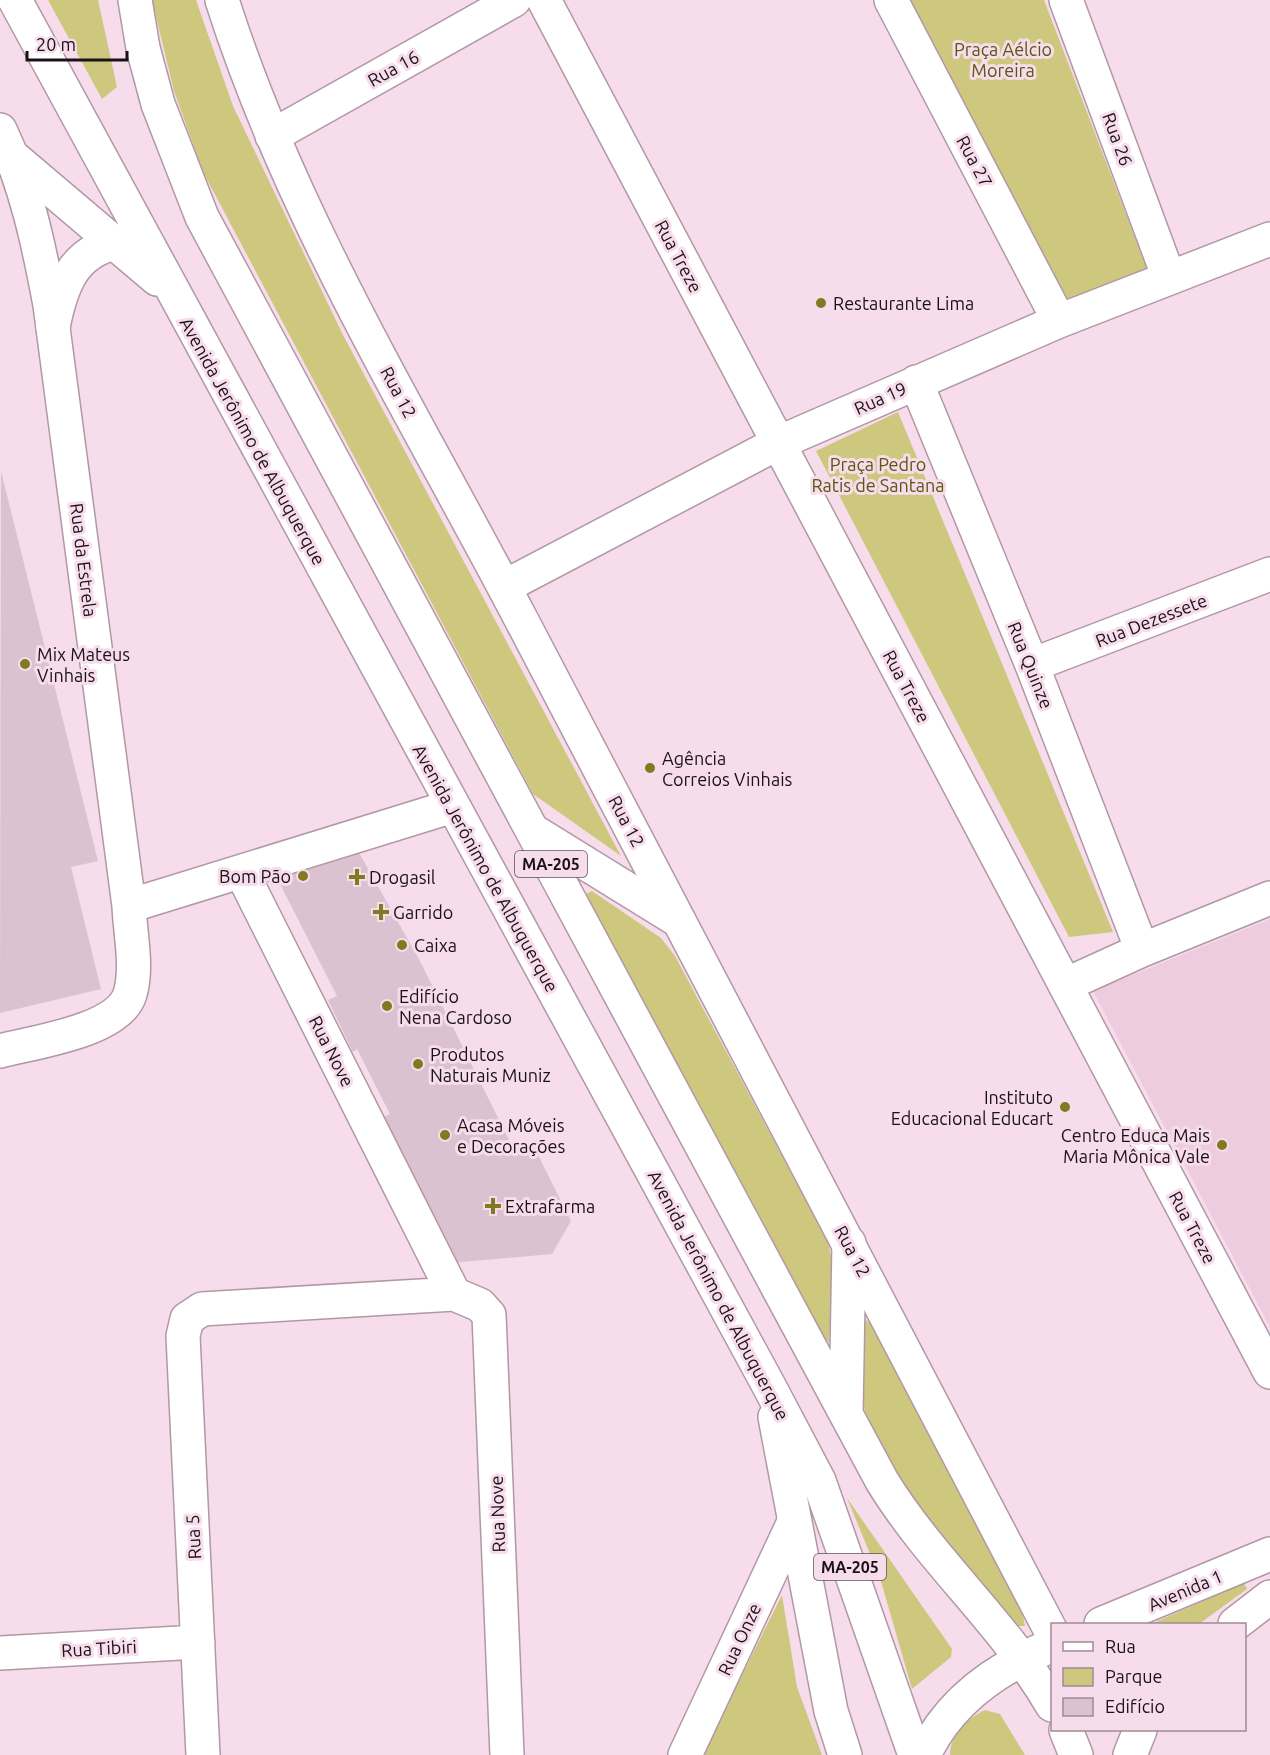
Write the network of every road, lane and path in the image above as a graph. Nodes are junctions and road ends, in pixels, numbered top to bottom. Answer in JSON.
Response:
{"nodes":[{"id":1,"x":15,"y":0,"type":"edge"},
{"id":2,"x":135,"y":0,"type":"edge"},
{"id":3,"x":222,"y":0,"type":"edge"},
{"id":4,"x":514,"y":0,"type":"edge"},
{"id":5,"x":544,"y":0,"type":"edge"},
{"id":6,"x":891,"y":0,"type":"edge"},
{"id":7,"x":1066,"y":0,"type":"edge"},
{"id":8,"x":272,"y":136,"type":"junction"},
{"id":9,"x":6,"y":143,"type":"edge"},
{"id":10,"x":1270,"y":239,"type":"edge"},
{"id":11,"x":115,"y":243,"type":"junction"},
{"id":12,"x":1169,"y":278,"type":"junction"},
{"id":13,"x":171,"y":291,"type":"junction"},
{"id":14,"x":1059,"y":321,"type":"junction"},
{"id":15,"x":53,"y":327,"type":"junction"},
{"id":16,"x":916,"y":382,"type":"junction"},
{"id":17,"x":778,"y":443,"type":"junction"},
{"id":18,"x":1270,"y":574,"type":"edge"},
{"id":19,"x":504,"y":587,"type":"junction"},
{"id":20,"x":1032,"y":665,"type":"junction"},
{"id":21,"x":453,"y":806,"type":"junction"},
{"id":22,"x":533,"y":831,"type":"junction"},
{"id":23,"x":242,"y":873,"type":"junction"},
{"id":24,"x":1270,"y":898,"type":"edge"},
{"id":25,"x":129,"y":906,"type":"junction"},
{"id":26,"x":679,"y":921,"type":"junction"},
{"id":27,"x":1142,"y":950,"type":"junction"},
{"id":28,"x":1065,"y":985,"type":"junction"},
{"id":29,"x":0,"y":1050,"type":"edge"},
{"id":30,"x":849,"y":1244,"type":"junction"},
{"id":31,"x":454,"y":1294,"type":"junction"},
{"id":32,"x":187,"y":1319,"type":"joint"},
{"id":33,"x":1270,"y":1372,"type":"edge"},
{"id":34,"x":769,"y":1386,"type":"junction"},
{"id":35,"x":846,"y":1416,"type":"junction"},
{"id":36,"x":793,"y":1524,"type":"junction"},
{"id":37,"x":1270,"y":1554,"type":"edge"},
{"id":38,"x":1270,"y":1598,"type":"edge"},
{"id":39,"x":1103,"y":1623,"type":"edge"},
{"id":40,"x":1236,"y":1623,"type":"edge"},
{"id":41,"x":1051,"y":1629,"type":"edge"},
{"id":42,"x":198,"y":1642,"type":"junction"},
{"id":43,"x":1051,"y":1646,"type":"edge"},
{"id":44,"x":0,"y":1653,"type":"edge"},
{"id":45,"x":1021,"y":1659,"type":"junction"},
{"id":46,"x":1051,"y":1702,"type":"edge"},
{"id":47,"x":1066,"y":1731,"type":"edge"},
{"id":48,"x":1140,"y":1731,"type":"edge"},
{"id":49,"x":203,"y":1755,"type":"edge"},
{"id":50,"x":507,"y":1755,"type":"edge"},
{"id":51,"x":686,"y":1755,"type":"edge"},
{"id":52,"x":845,"y":1755,"type":"edge"},
{"id":53,"x":915,"y":1755,"type":"edge"},
{"id":54,"x":924,"y":1755,"type":"edge"},
{"id":55,"x":1076,"y":1755,"type":"edge"},
{"id":56,"x":1130,"y":1755,"type":"edge"}],
"edges":[{"from":1,"to":13,"type":"street","name":"Avenida Jerônimo de Albuquerque","number":"MA-205"},
{"from":2,"to":22,"type":"street","number":"MA-205"},
{"from":3,"to":8,"type":"street","name":"Rua 12"},
{"from":4,"to":8,"type":"street","name":"Rua 16"},
{"from":5,"to":17,"type":"street","name":"Rua Treze"},
{"from":6,"to":14,"type":"street","name":"Rua 27"},
{"from":7,"to":12,"type":"street","name":"Rua 26"},
{"from":8,"to":19,"type":"street","name":"Rua 12"},
{"from":9,"to":11,"type":"street"},
{"from":9,"to":15,"type":"street","name":"Rua da Estrela"},
{"from":10,"to":12,"type":"street","name":"Rua 19"},
{"from":11,"to":13,"type":"street"},
{"from":11,"to":15,"type":"street"},
{"from":12,"to":14,"type":"street","name":"Rua 19"},
{"from":13,"to":21,"type":"street","name":"Avenida Jerônimo de Albuquerque","number":"MA-205"},
{"from":14,"to":16,"type":"street","name":"Rua 19"},
{"from":15,"to":25,"type":"street","name":"Rua da Estrela"},
{"from":16,"to":17,"type":"street","name":"Rua 19"},
{"from":16,"to":20,"type":"street","name":"Rua Quinze"},
{"from":17,"to":19,"type":"street","name":"Rua 19"},
{"from":17,"to":28,"type":"street","name":"Rua Treze"},
{"from":18,"to":20,"type":"street","name":"Rua Dezessete"},
{"from":19,"to":26,"type":"street","name":"Rua 12"},
{"from":20,"to":27,"type":"street","name":"Rua Quinze"},
{"from":21,"to":23,"type":"street"},
{"from":21,"to":34,"type":"street","name":"Avenida Jerônimo de Albuquerque","number":"MA-205"},
{"from":22,"to":26,"type":"street"},
{"from":22,"to":35,"type":"street","number":"MA-205"},
{"from":23,"to":25,"type":"street"},
{"from":23,"to":31,"type":"street","name":"Rua Nove"},
{"from":24,"to":27,"type":"street"},
{"from":25,"to":29,"type":"street","name":"Rua da Estrela"},
{"from":26,"to":30,"type":"street","name":"Rua 12"},
{"from":27,"to":28,"type":"street"},
{"from":28,"to":33,"type":"street","name":"Rua Treze"},
{"from":30,"to":35,"type":"street"},
{"from":30,"to":41,"type":"street","name":"Rua 12"},
{"from":31,"to":32,"type":"street","name":"Rua Nove"},
{"from":31,"to":50,"type":"street","name":"Rua Nove"},
{"from":32,"to":42,"type":"street","name":"Rua 5"},
{"from":34,"to":36,"type":"street"},
{"from":34,"to":53,"type":"street","name":"Avenida Jerônimo de Albuquerque","number":"MA-205"},
{"from":35,"to":45,"type":"street","number":"MA-205"},
{"from":36,"to":51,"type":"street","name":"Rua Onze"},
{"from":36,"to":52,"type":"street"},
{"from":37,"to":39,"type":"street","name":"Avenida 1"},
{"from":38,"to":40,"type":"street"},
{"from":42,"to":44,"type":"street","name":"Rua Tibiri"},
{"from":42,"to":49,"type":"street","name":"Rua 5"},
{"from":43,"to":45,"type":"street"},
{"from":45,"to":46,"type":"street","number":"MA-205"},
{"from":45,"to":54,"type":"street"},
{"from":47,"to":55,"type":"street"},
{"from":48,"to":56,"type":"street"}]}
